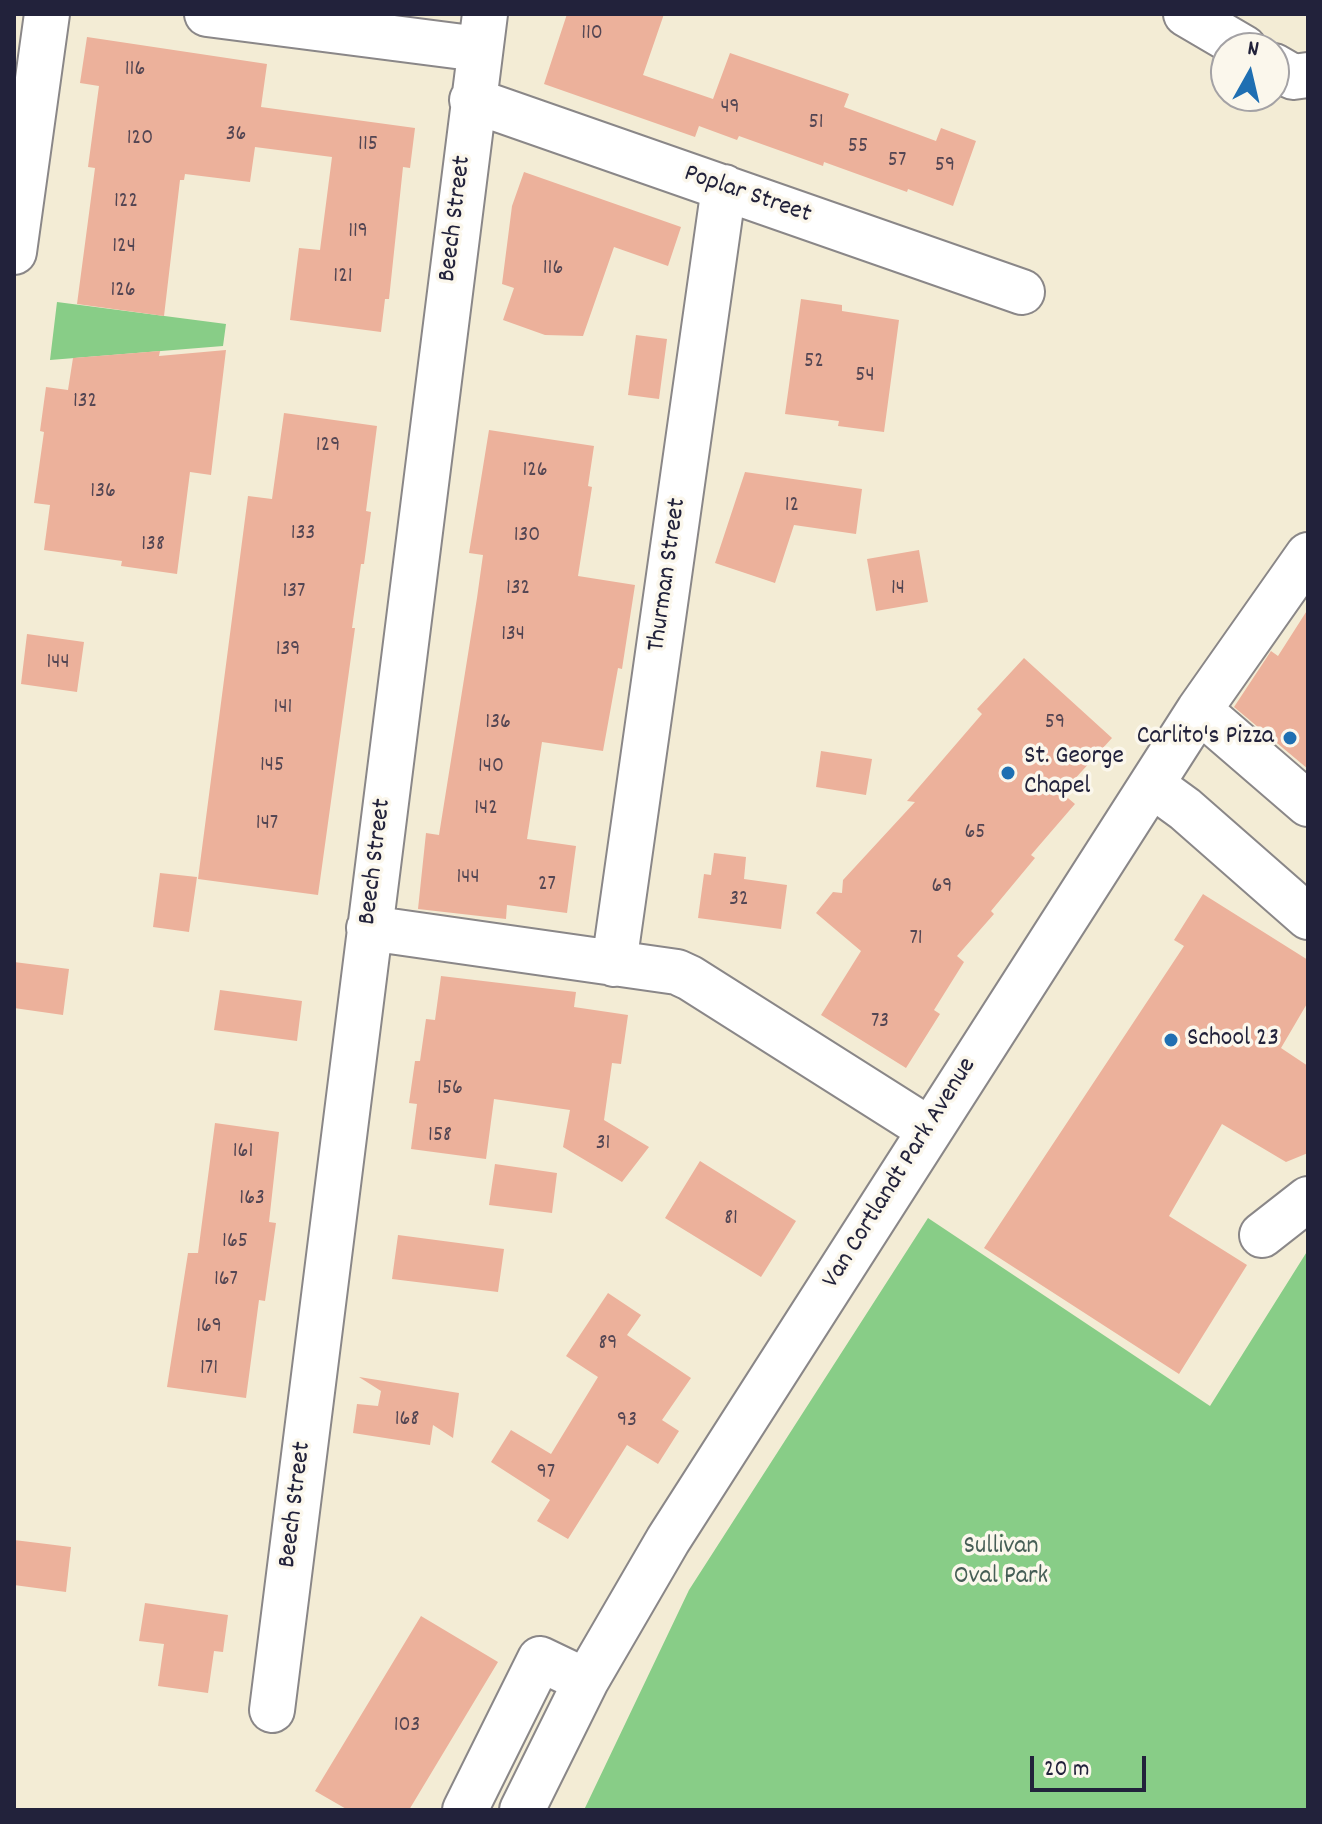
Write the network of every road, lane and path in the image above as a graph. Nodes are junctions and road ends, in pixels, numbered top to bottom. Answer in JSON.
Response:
{"nodes":[{"id":1,"x":47,"y":14,"type":"edge"},
{"id":2,"x":207,"y":14,"type":"edge"},
{"id":3,"x":1186,"y":14,"type":"edge"},
{"id":4,"x":482,"y":32,"type":"edge"},
{"id":5,"x":1217,"y":32,"type":"edge"},
{"id":6,"x":472,"y":100,"type":"junction"},
{"id":7,"x":724,"y":187,"type":"junction"},
{"id":8,"x":14,"y":252,"type":"edge"},
{"id":9,"x":1022,"y":292,"type":"dead end"},
{"id":10,"x":1308,"y":555,"type":"edge"},
{"id":11,"x":1199,"y":710,"type":"junction"},
{"id":12,"x":1152,"y":785,"type":"junction"},
{"id":13,"x":1308,"y":804,"type":"edge"},
{"id":14,"x":1308,"y":917,"type":"edge"},
{"id":15,"x":369,"y":928,"type":"junction"},
{"id":16,"x":614,"y":964,"type":"junction"},
{"id":17,"x":930,"y":1130,"type":"junction"},
{"id":18,"x":1308,"y":1199,"type":"edge"},
{"id":19,"x":1262,"y":1235,"type":"dead end"},
{"id":20,"x":586,"y":1681,"type":"junction"},
{"id":21,"x":272,"y":1710,"type":"dead end"},
{"id":22,"x":465,"y":1810,"type":"edge"},
{"id":23,"x":522,"y":1810,"type":"edge"}],
"edges":[{"from":1,"to":8,"type":"street"},
{"from":2,"to":4,"type":"street"},
{"from":3,"to":5,"type":"street"},
{"from":4,"to":6,"type":"street","name":"Beech Street"},
{"from":6,"to":7,"type":"street","name":"Poplar Street"},
{"from":6,"to":15,"type":"street","name":"Beech Street"},
{"from":7,"to":9,"type":"street","name":"Poplar Street"},
{"from":7,"to":16,"type":"street","name":"Thurman Street"},
{"from":10,"to":11,"type":"street","name":"Van Cortlandt Park Avenue"},
{"from":11,"to":12,"type":"street","name":"Van Cortlandt Park Avenue"},
{"from":11,"to":13,"type":"street"},
{"from":12,"to":14,"type":"street"},
{"from":12,"to":17,"type":"street","name":"Van Cortlandt Park Avenue"},
{"from":15,"to":16,"type":"street"},
{"from":15,"to":21,"type":"street","name":"Beech Street"},
{"from":16,"to":17,"type":"street"},
{"from":17,"to":20,"type":"street","name":"Van Cortlandt Park Avenue"},
{"from":18,"to":19,"type":"street"},
{"from":20,"to":22,"type":"street"},
{"from":20,"to":23,"type":"street","name":"Van Cortlandt Park Avenue"}]}
